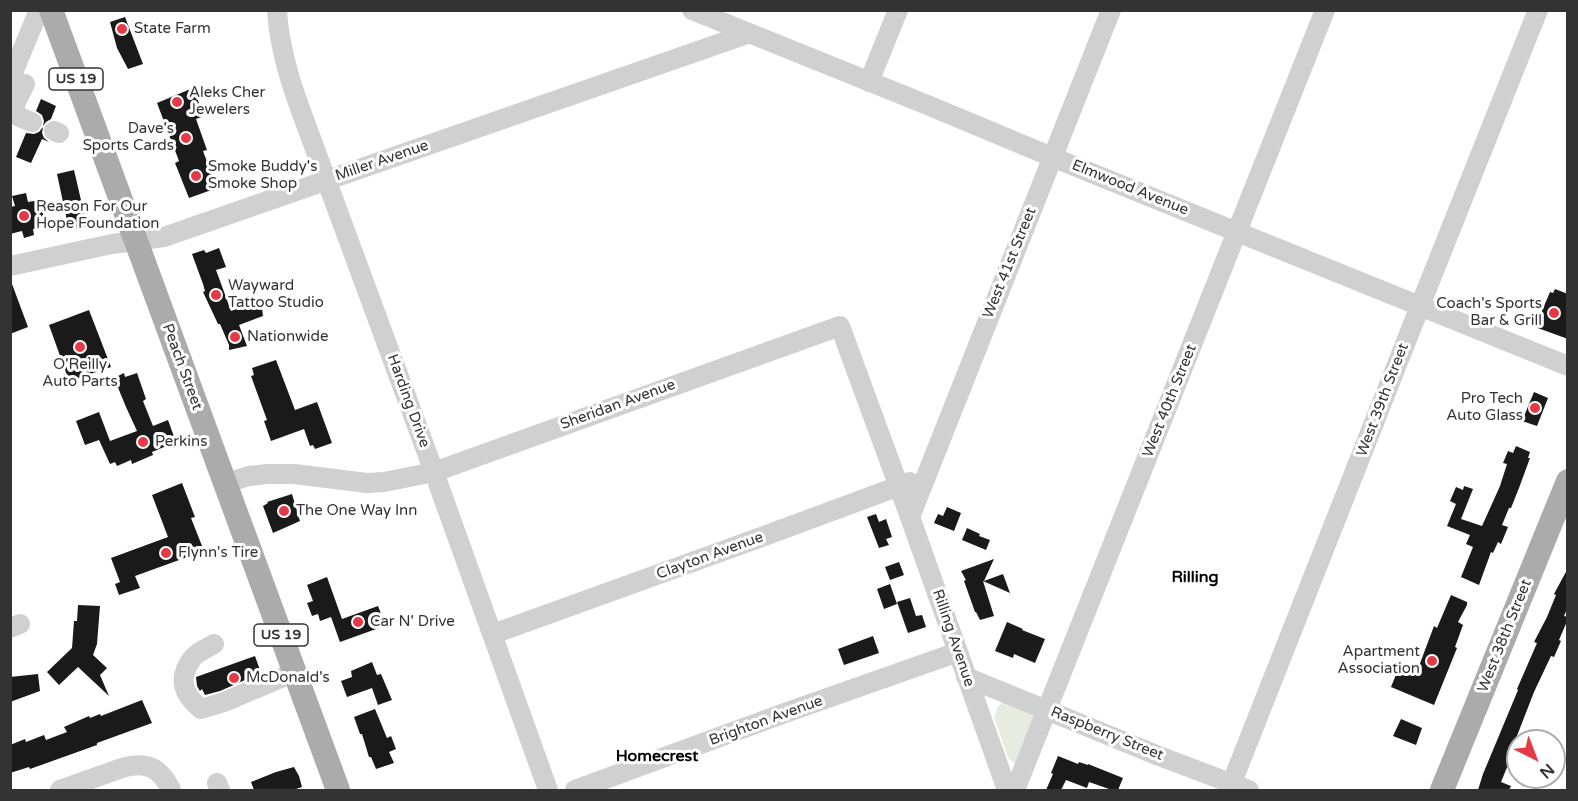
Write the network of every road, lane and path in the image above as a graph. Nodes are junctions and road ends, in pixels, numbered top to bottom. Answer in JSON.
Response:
{"nodes":[{"id":1,"x":39,"y":10,"type":"edge"},
{"id":2,"x":51,"y":10,"type":"edge"},
{"id":3,"x":277,"y":10,"type":"edge"},
{"id":4,"x":692,"y":10,"type":"edge"},
{"id":5,"x":898,"y":10,"type":"edge"},
{"id":6,"x":1111,"y":10,"type":"edge"},
{"id":7,"x":1325,"y":10,"type":"edge"},
{"id":8,"x":1538,"y":10,"type":"edge"},
{"id":9,"x":747,"y":34,"type":"junction"},
{"id":10,"x":18,"y":82,"type":"edge"},
{"id":11,"x":869,"y":82,"type":"junction"},
{"id":12,"x":32,"y":122,"type":"dead end"},
{"id":13,"x":1052,"y":157,"type":"junction"},
{"id":14,"x":327,"y":181,"type":"junction"},
{"id":15,"x":1238,"y":231,"type":"junction"},
{"id":16,"x":136,"y":240,"type":"junction"},
{"id":17,"x":10,"y":266,"type":"edge"},
{"id":18,"x":1420,"y":306,"type":"junction"},
{"id":19,"x":1568,"y":366,"type":"edge"},
{"id":20,"x":434,"y":472,"type":"junction"},
{"id":21,"x":927,"y":475,"type":"junction"},
{"id":22,"x":1568,"y":481,"type":"edge"},
{"id":23,"x":226,"y":483,"type":"junction"},
{"id":24,"x":899,"y":486,"type":"junction"},
{"id":25,"x":910,"y":517,"type":"junction"},
{"id":26,"x":493,"y":634,"type":"junction"},
{"id":27,"x":206,"y":649,"type":"dead end"},
{"id":28,"x":958,"y":652,"type":"junction"},
{"id":29,"x":295,"y":672,"type":"junction"},
{"id":30,"x":966,"y":677,"type":"junction"},
{"id":31,"x":1047,"y":710,"type":"junction"},
{"id":32,"x":1237,"y":788,"type":"edge"},
{"id":33,"x":60,"y":790,"type":"edge"},
{"id":34,"x":171,"y":790,"type":"edge"},
{"id":35,"x":338,"y":790,"type":"edge"},
{"id":36,"x":548,"y":790,"type":"edge"},
{"id":37,"x":574,"y":790,"type":"edge"},
{"id":38,"x":1007,"y":790,"type":"edge"},
{"id":39,"x":1015,"y":790,"type":"edge"},
{"id":40,"x":1442,"y":790,"type":"edge"}],
"edges":[{"from":1,"to":10,"type":"street"},
{"from":2,"to":16,"type":"main road","name":"Peach Street","number":"US 19"},
{"from":3,"to":14,"type":"street","name":"Harding Drive"},
{"from":4,"to":9,"type":"street","name":"Elmwood Avenue"},
{"from":5,"to":11,"type":"street"},
{"from":6,"to":13,"type":"street","name":"West 41st Street"},
{"from":7,"to":15,"type":"street","name":"West 40th Street"},
{"from":8,"to":18,"type":"street","name":"West 39th Street"},
{"from":9,"to":11,"type":"street","name":"Elmwood Avenue"},
{"from":9,"to":14,"type":"street","name":"Miller Avenue"},
{"from":10,"to":12,"type":"street"},
{"from":11,"to":13,"type":"street","name":"Elmwood Avenue"},
{"from":13,"to":15,"type":"street","name":"Elmwood Avenue"},
{"from":13,"to":21,"type":"street","name":"West 41st Street"},
{"from":14,"to":16,"type":"street","name":"Miller Avenue"},
{"from":14,"to":20,"type":"street","name":"Harding Drive"},
{"from":15,"to":18,"type":"street","name":"Elmwood Avenue"},
{"from":15,"to":31,"type":"street","name":"West 40th Street"},
{"from":16,"to":17,"type":"street","name":"Miller Avenue"},
{"from":16,"to":23,"type":"main road","name":"Peach Street","number":"US 19"},
{"from":18,"to":19,"type":"street","name":"Elmwood Avenue"},
{"from":18,"to":32,"type":"street","name":"West 39th Street"},
{"from":20,"to":23,"type":"street","name":"Sheridan Avenue"},
{"from":20,"to":24,"type":"street","name":"Sheridan Avenue"},
{"from":20,"to":26,"type":"street","name":"Harding Drive"},
{"from":21,"to":24,"type":"street","name":"Clayton Avenue"},
{"from":21,"to":25,"type":"street","name":"West 41st Street"},
{"from":22,"to":40,"type":"main road","name":"West 38th Street"},
{"from":23,"to":29,"type":"main road","name":"Peach Street","number":"US 19"},
{"from":24,"to":25,"type":"street","name":"Rilling Avenue"},
{"from":24,"to":26,"type":"street","name":"Clayton Avenue"},
{"from":25,"to":28,"type":"street","name":"Rilling Avenue"},
{"from":26,"to":36,"type":"street","name":"Harding Drive"},
{"from":27,"to":29,"type":"street"},
{"from":28,"to":30,"type":"street","name":"Rilling Avenue"},
{"from":28,"to":37,"type":"street","name":"Brighton Avenue"},
{"from":29,"to":35,"type":"main road","name":"Peach Street","number":"US 19"},
{"from":30,"to":31,"type":"street","name":"Raspberry Street"},
{"from":30,"to":38,"type":"street","name":"Rilling Avenue"},
{"from":31,"to":32,"type":"street","name":"Raspberry Street"},
{"from":31,"to":39,"type":"street","name":"West 40th Street"},
{"from":33,"to":34,"type":"street"}]}
